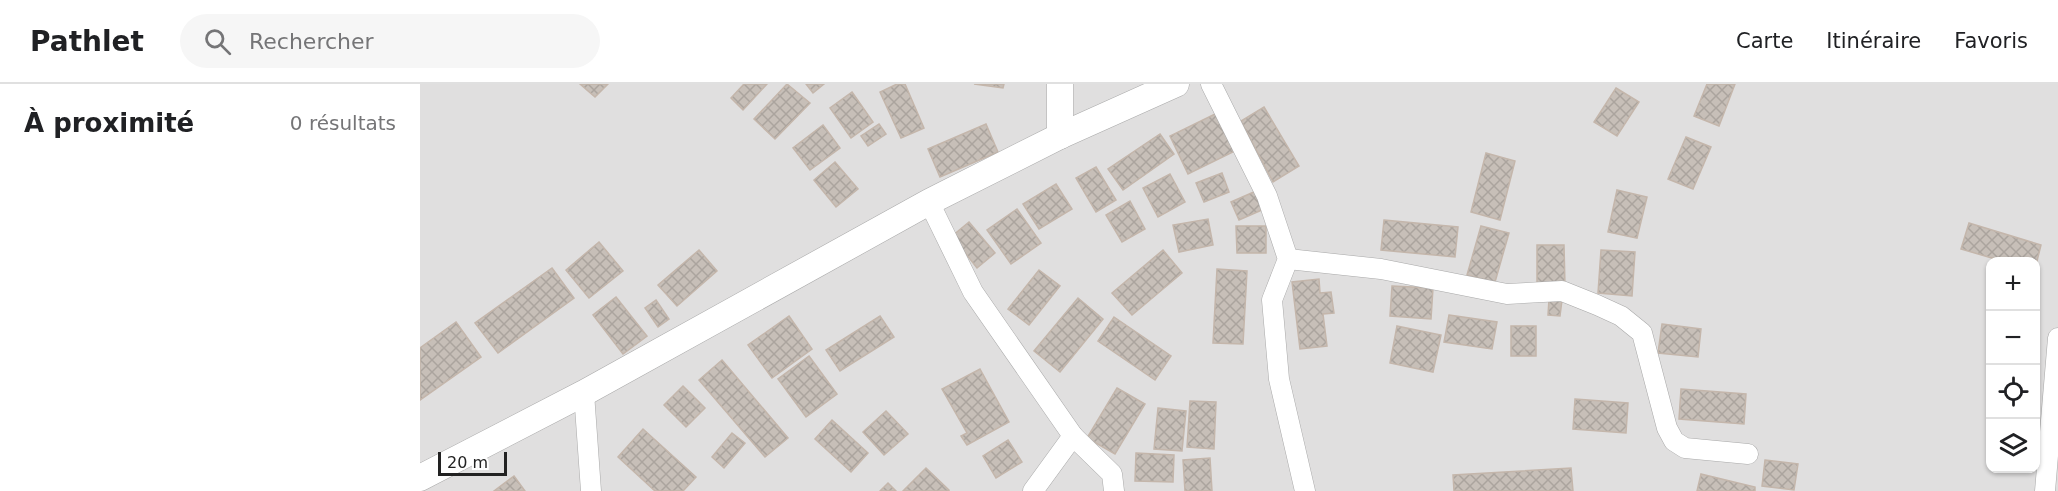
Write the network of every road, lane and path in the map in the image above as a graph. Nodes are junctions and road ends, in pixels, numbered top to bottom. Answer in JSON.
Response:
{"nodes":[{"id":1,"x":1060,"y":84,"type":"edge"},
{"id":2,"x":1176,"y":84,"type":"edge"},
{"id":3,"x":1211,"y":84,"type":"edge"},
{"id":4,"x":1060,"y":136,"type":"junction"},
{"id":5,"x":929,"y":202,"type":"junction"},
{"id":6,"x":1288,"y":259,"type":"junction"},
{"id":7,"x":2058,"y":338,"type":"edge"},
{"id":8,"x":584,"y":393,"type":"junction"},
{"id":9,"x":1073,"y":436,"type":"junction"},
{"id":10,"x":1748,"y":454,"type":"dead end"},
{"id":11,"x":420,"y":478,"type":"edge"},
{"id":12,"x":591,"y":491,"type":"edge"},
{"id":13,"x":1033,"y":491,"type":"edge"},
{"id":14,"x":1114,"y":491,"type":"edge"},
{"id":15,"x":1305,"y":491,"type":"edge"},
{"id":16,"x":2045,"y":491,"type":"edge"}],
"edges":[{"from":1,"to":4,"type":"street"},
{"from":2,"to":4,"type":"street"},
{"from":3,"to":6,"type":"street"},
{"from":4,"to":5,"type":"street"},
{"from":5,"to":8,"type":"street"},
{"from":5,"to":9,"type":"street"},
{"from":6,"to":10,"type":"street"},
{"from":6,"to":15,"type":"street"},
{"from":7,"to":16,"type":"street"},
{"from":8,"to":11,"type":"street"},
{"from":8,"to":12,"type":"street"},
{"from":9,"to":13,"type":"street"},
{"from":9,"to":14,"type":"street"}]}
